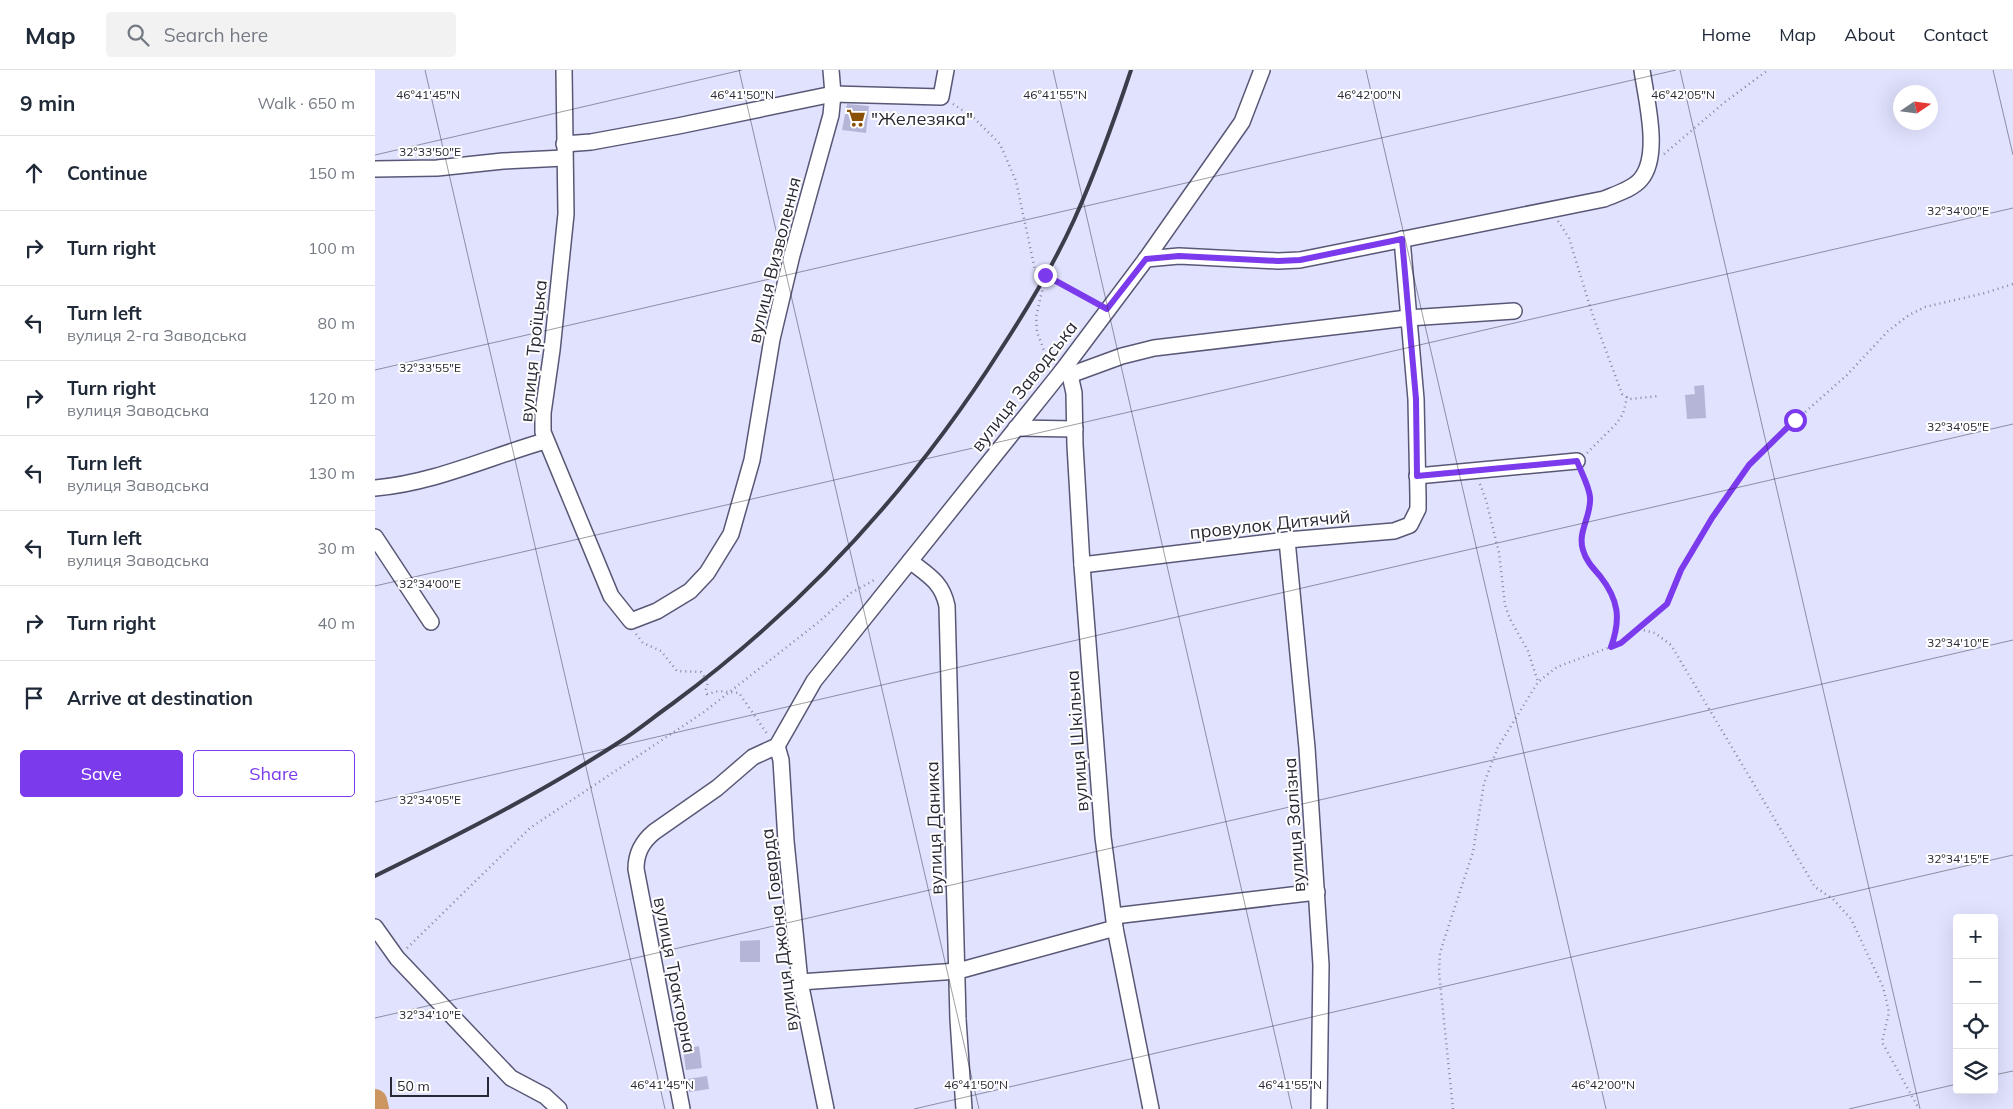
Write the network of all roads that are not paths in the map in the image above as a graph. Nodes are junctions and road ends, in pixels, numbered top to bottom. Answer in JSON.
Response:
{"nodes":[{"id":1,"x":564,"y":70,"type":"edge"},
{"id":2,"x":831,"y":70,"type":"edge"},
{"id":3,"x":946,"y":70,"type":"edge"},
{"id":4,"x":1262,"y":70,"type":"edge"},
{"id":5,"x":1642,"y":70,"type":"edge"},
{"id":6,"x":833,"y":94,"type":"junction"},
{"id":7,"x":564,"y":151,"type":"junction"},
{"id":8,"x":375,"y":169,"type":"edge"},
{"id":9,"x":1402,"y":239,"type":"junction"},
{"id":10,"x":1146,"y":259,"type":"junction"},
{"id":11,"x":1514,"y":311,"type":"dead end"},
{"id":12,"x":1408,"y":318,"type":"junction"},
{"id":13,"x":1062,"y":376,"type":"junction"},
{"id":14,"x":1016,"y":428,"type":"junction"},
{"id":15,"x":1075,"y":429,"type":"junction"},
{"id":16,"x":545,"y":441,"type":"junction"},
{"id":17,"x":1577,"y":461,"type":"road end"},
{"id":18,"x":1417,"y":476,"type":"junction"},
{"id":19,"x":375,"y":488,"type":"edge"},
{"id":20,"x":375,"y":537,"type":"edge"},
{"id":21,"x":1287,"y":540,"type":"junction"},
{"id":22,"x":910,"y":561,"type":"junction"},
{"id":23,"x":1082,"y":565,"type":"junction"},
{"id":24,"x":629,"y":620,"type":"joint"},
{"id":25,"x":431,"y":622,"type":"dead end"},
{"id":26,"x":777,"y":746,"type":"junction"},
{"id":27,"x":1317,"y":892,"type":"junction"},
{"id":28,"x":1114,"y":922,"type":"junction"},
{"id":29,"x":375,"y":928,"type":"edge"},
{"id":30,"x":958,"y":971,"type":"junction"},
{"id":31,"x":800,"y":982,"type":"junction"},
{"id":32,"x":559,"y":1109,"type":"edge"},
{"id":33,"x":682,"y":1109,"type":"edge"},
{"id":34,"x":826,"y":1109,"type":"edge"},
{"id":35,"x":964,"y":1109,"type":"edge"},
{"id":36,"x":1151,"y":1109,"type":"edge"},
{"id":37,"x":1319,"y":1109,"type":"edge"}],
"edges":[{"from":1,"to":7,"type":"street","name":"вулиця Троїцька"},
{"from":2,"to":6,"type":"street","name":"вулиця Визволення"},
{"from":3,"to":6,"type":"street"},
{"from":4,"to":10,"type":"street","name":"вулиця Заводська"},
{"from":5,"to":9,"type":"street"},
{"from":6,"to":7,"type":"street"},
{"from":6,"to":24,"type":"street","name":"вулиця Визволення"},
{"from":7,"to":8,"type":"street"},
{"from":7,"to":16,"type":"street","name":"вулиця Троїцька"},
{"from":9,"to":10,"type":"street"},
{"from":9,"to":12,"type":"street"},
{"from":10,"to":13,"type":"street","name":"вулиця Заводська"},
{"from":11,"to":12,"type":"street"},
{"from":12,"to":13,"type":"street"},
{"from":12,"to":18,"type":"street"},
{"from":13,"to":14,"type":"street","name":"вулиця Заводська"},
{"from":13,"to":15,"type":"street","name":"вулиця Шкільна"},
{"from":14,"to":15,"type":"street"},
{"from":14,"to":22,"type":"street","name":"вулиця Заводська"},
{"from":15,"to":23,"type":"street","name":"вулиця Шкільна"},
{"from":16,"to":19,"type":"street"},
{"from":16,"to":24,"type":"street","name":"вулиця Троїцька"},
{"from":17,"to":18,"type":"street"},
{"from":18,"to":21,"type":"street","name":"провулок Дитячий"},
{"from":20,"to":25,"type":"street"},
{"from":21,"to":23,"type":"street","name":"провулок Дитячий"},
{"from":21,"to":27,"type":"street","name":"вулиця Залізна"},
{"from":22,"to":26,"type":"street","name":"вулиця Заводська"},
{"from":22,"to":30,"type":"street","name":"вулиця Даника"},
{"from":23,"to":28,"type":"street","name":"вулиця Шкільна"},
{"from":26,"to":31,"type":"street","name":"вулиця Джона Говарда"},
{"from":26,"to":33,"type":"street","name":"вулиця Тракторна"},
{"from":27,"to":28,"type":"street"},
{"from":27,"to":37,"type":"street","name":"вулиця Залізна"},
{"from":28,"to":30,"type":"street"},
{"from":28,"to":36,"type":"street","name":"вулиця Шкільна"},
{"from":29,"to":32,"type":"street"},
{"from":30,"to":31,"type":"street"},
{"from":30,"to":35,"type":"street","name":"вулиця Даника"},
{"from":31,"to":34,"type":"street","name":"вулиця Джона Говарда"}]}
